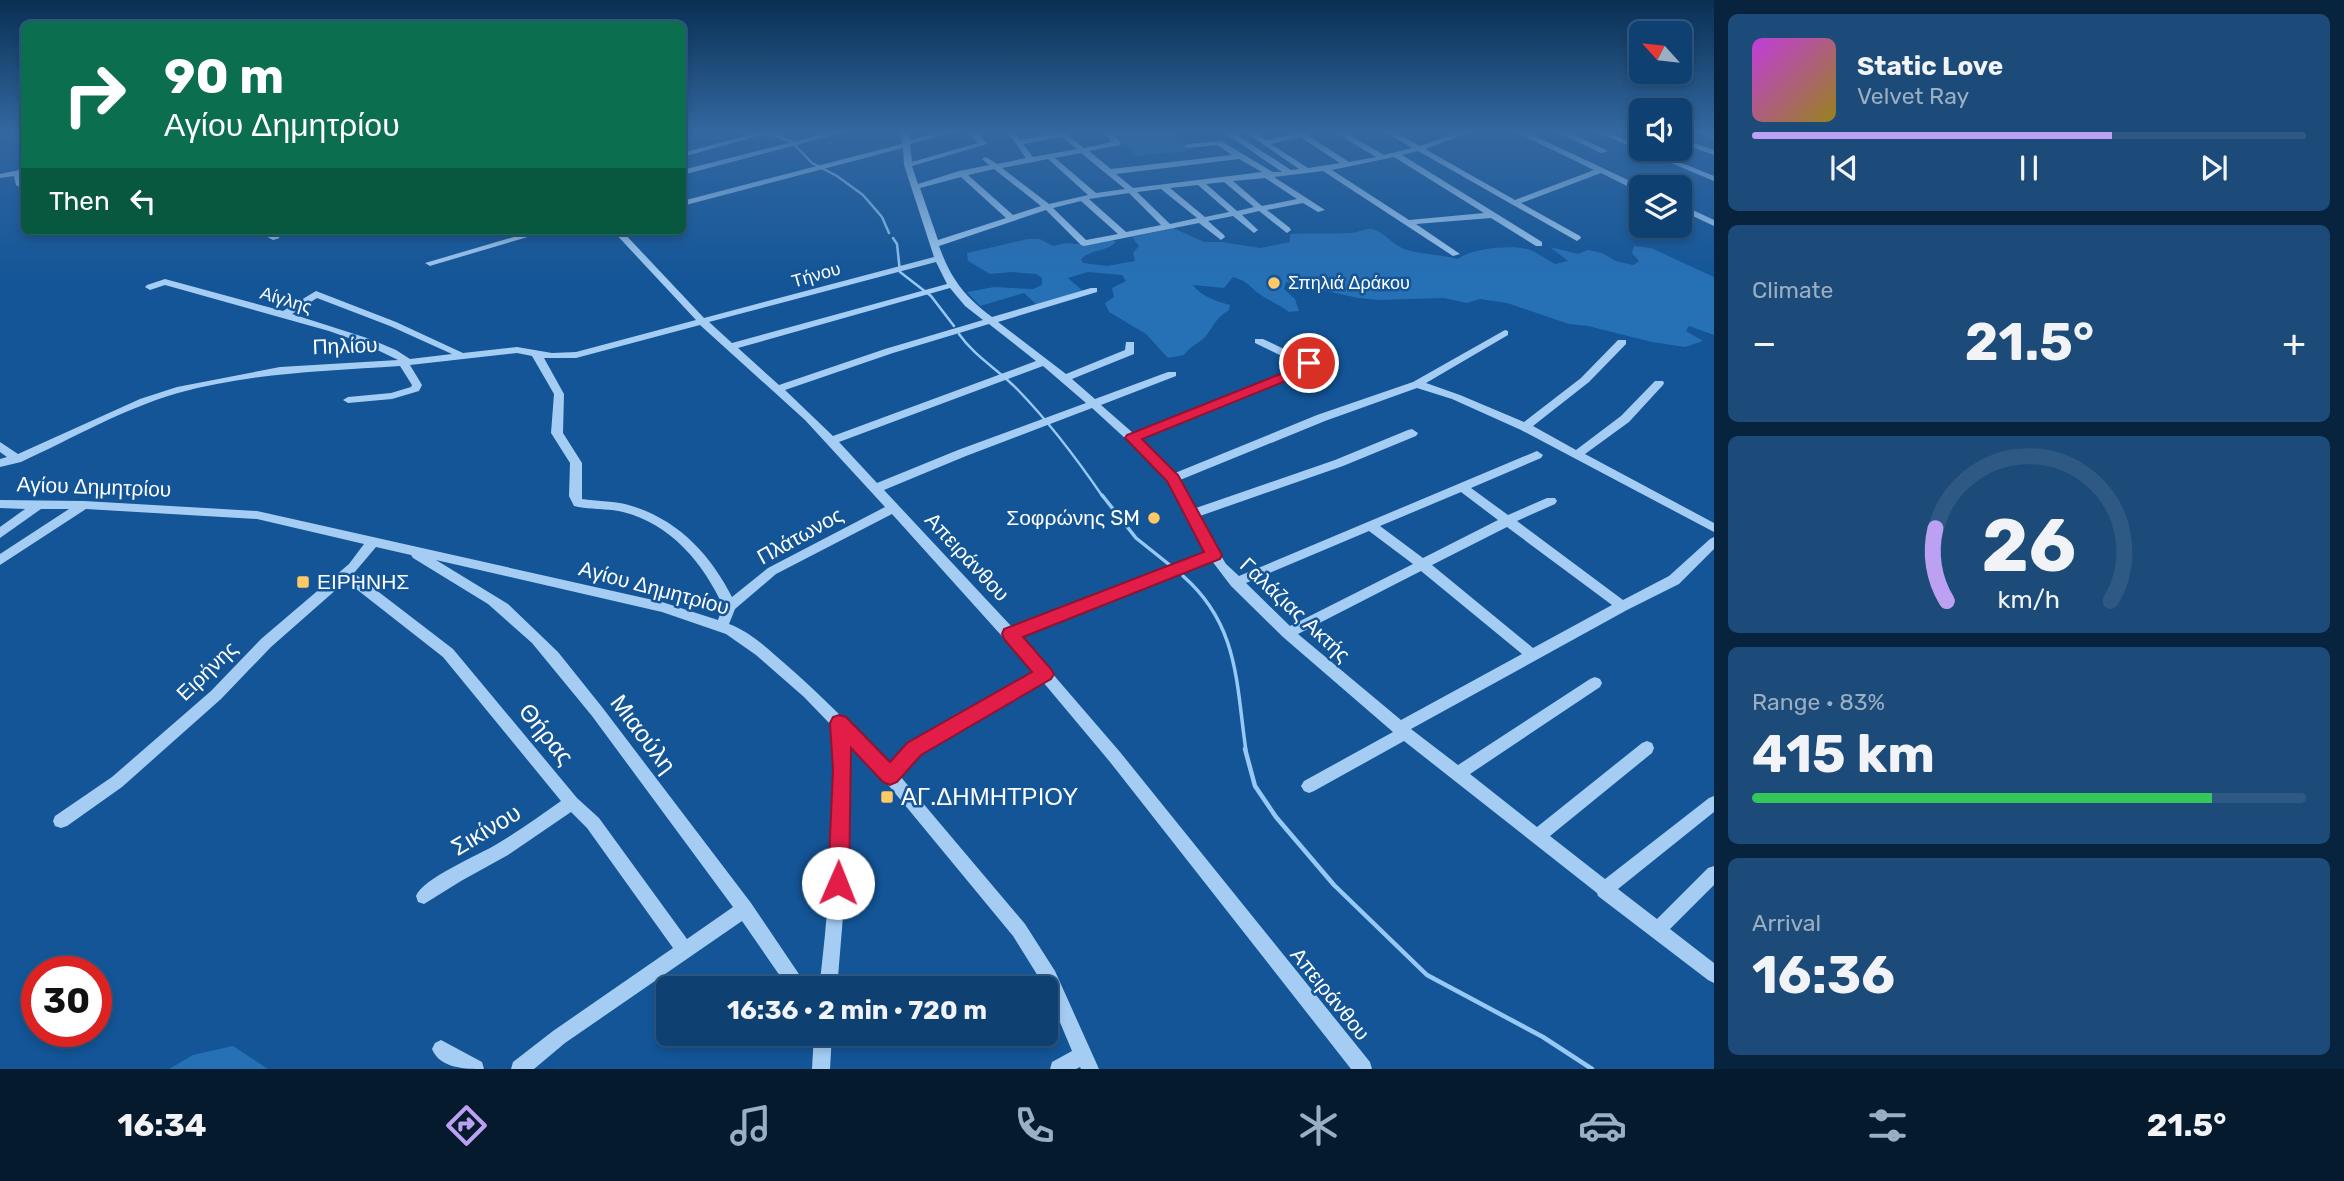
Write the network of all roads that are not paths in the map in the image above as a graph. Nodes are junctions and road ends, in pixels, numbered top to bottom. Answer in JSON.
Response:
{"nodes":[{"id":1,"x":763,"y":181,"type":"edge"},
{"id":2,"x":914,"y":181,"type":"edge"},
{"id":3,"x":936,"y":181,"type":"edge"},
{"id":4,"x":971,"y":181,"type":"edge"},
{"id":5,"x":1015,"y":181,"type":"edge"},
{"id":6,"x":1077,"y":181,"type":"edge"},
{"id":7,"x":1119,"y":181,"type":"edge"},
{"id":8,"x":1209,"y":181,"type":"edge"},
{"id":9,"x":1227,"y":181,"type":"edge"},
{"id":10,"x":1277,"y":181,"type":"edge"},
{"id":11,"x":1345,"y":181,"type":"edge"},
{"id":12,"x":1438,"y":181,"type":"edge"},
{"id":13,"x":1479,"y":181,"type":"edge"},
{"id":14,"x":1571,"y":181,"type":"edge"},
{"id":15,"x":1199,"y":182,"type":"junction"},
{"id":16,"x":916,"y":187,"type":"junction"},
{"id":17,"x":1164,"y":187,"type":"junction"},
{"id":18,"x":1130,"y":190,"type":"junction"},
{"id":19,"x":1094,"y":196,"type":"junction"},
{"id":20,"x":1083,"y":198,"type":"junction"},
{"id":21,"x":1304,"y":200,"type":"junction"},
{"id":22,"x":1516,"y":201,"type":"junction"},
{"id":23,"x":686,"y":203,"type":"edge"},
{"id":24,"x":1046,"y":206,"type":"junction"},
{"id":25,"x":1261,"y":208,"type":"junction"},
{"id":26,"x":1321,"y":210,"type":"dead end"},
{"id":27,"x":1692,"y":213,"type":"edge"},
{"id":28,"x":1235,"y":214,"type":"junction"},
{"id":29,"x":1494,"y":215,"type":"junction"},
{"id":30,"x":1011,"y":218,"type":"junction"},
{"id":31,"x":1202,"y":219,"type":"junction"},
{"id":32,"x":1410,"y":222,"type":"junction"},
{"id":33,"x":1714,"y":223,"type":"edge"},
{"id":34,"x":1167,"y":226,"type":"junction"},
{"id":35,"x":1254,"y":230,"type":"dead end"},
{"id":36,"x":1287,"y":230,"type":"dead end"},
{"id":37,"x":1123,"y":234,"type":"junction"},
{"id":38,"x":268,"y":235,"type":"edge"},
{"id":39,"x":530,"y":235,"type":"edge"},
{"id":40,"x":621,"y":235,"type":"edge"},
{"id":41,"x":1221,"y":237,"type":"dead end"},
{"id":42,"x":1577,"y":238,"type":"dead end"},
{"id":43,"x":276,"y":239,"type":"dead end"},
{"id":44,"x":935,"y":244,"type":"junction"},
{"id":45,"x":1539,"y":244,"type":"dead end"},
{"id":46,"x":1457,"y":254,"type":"dead end"},
{"id":47,"x":939,"y":258,"type":"junction"},
{"id":48,"x":430,"y":264,"type":"dead end"},
{"id":49,"x":952,"y":285,"type":"junction"},
{"id":50,"x":150,"y":287,"type":"dead end"},
{"id":51,"x":1094,"y":290,"type":"dead end"},
{"id":52,"x":284,"y":315,"type":"junction"},
{"id":53,"x":988,"y":320,"type":"junction"},
{"id":54,"x":703,"y":322,"type":"junction"},
{"id":55,"x":1505,"y":333,"type":"dead end"},
{"id":56,"x":1259,"y":341,"type":"dead end"},
{"id":57,"x":1622,"y":342,"type":"dead end"},
{"id":58,"x":1130,"y":344,"type":"dead end"},
{"id":59,"x":729,"y":347,"type":"junction"},
{"id":60,"x":536,"y":353,"type":"junction"},
{"id":61,"x":460,"y":355,"type":"junction"},
{"id":62,"x":1044,"y":362,"type":"junction"},
{"id":63,"x":406,"y":363,"type":"junction"},
{"id":64,"x":1172,"y":374,"type":"dead end"},
{"id":65,"x":1065,"y":378,"type":"junction"},
{"id":66,"x":1659,"y":383,"type":"dead end"},
{"id":67,"x":1417,"y":384,"type":"junction"},
{"id":68,"x":778,"y":389,"type":"junction"},
{"id":69,"x":348,"y":400,"type":"dead end"},
{"id":70,"x":1095,"y":404,"type":"junction"},
{"id":71,"x":1525,"y":427,"type":"junction"},
{"id":72,"x":1412,"y":433,"type":"dead end"},
{"id":73,"x":1132,"y":438,"type":"junction"},
{"id":74,"x":832,"y":441,"type":"junction"},
{"id":75,"x":0,"y":446,"type":"edge"},
{"id":76,"x":1577,"y":454,"type":"junction"},
{"id":77,"x":1537,"y":455,"type":"dead end"},
{"id":78,"x":17,"y":458,"type":"junction"},
{"id":79,"x":0,"y":463,"type":"edge"},
{"id":80,"x":1173,"y":478,"type":"junction"},
{"id":81,"x":1462,"y":487,"type":"junction"},
{"id":82,"x":875,"y":489,"type":"junction"},
{"id":83,"x":1551,"y":501,"type":"dead end"},
{"id":84,"x":0,"y":504,"type":"edge"},
{"id":85,"x":38,"y":505,"type":"junction"},
{"id":86,"x":84,"y":505,"type":"junction"},
{"id":87,"x":893,"y":508,"type":"junction"},
{"id":88,"x":1190,"y":515,"type":"junction"},
{"id":89,"x":1508,"y":520,"type":"junction"},
{"id":90,"x":1370,"y":525,"type":"junction"},
{"id":91,"x":1714,"y":528,"type":"edge"},
{"id":92,"x":0,"y":533,"type":"edge"},
{"id":93,"x":373,"y":541,"type":"junction"},
{"id":94,"x":1714,"y":542,"type":"edge"},
{"id":95,"x":407,"y":550,"type":"junction"},
{"id":96,"x":1214,"y":555,"type":"junction"},
{"id":97,"x":0,"y":560,"type":"edge"},
{"id":98,"x":1422,"y":564,"type":"junction"},
{"id":99,"x":346,"y":574,"type":"junction"},
{"id":100,"x":1236,"y":582,"type":"junction"},
{"id":101,"x":730,"y":606,"type":"junction"},
{"id":102,"x":1622,"y":606,"type":"junction"},
{"id":103,"x":722,"y":625,"type":"junction"},
{"id":104,"x":1287,"y":633,"type":"junction"},
{"id":105,"x":1010,"y":634,"type":"junction"},
{"id":106,"x":1533,"y":656,"type":"junction"},
{"id":107,"x":1045,"y":674,"type":"junction"},
{"id":108,"x":1595,"y":682,"type":"dead end"},
{"id":109,"x":839,"y":723,"type":"junction"},
{"id":110,"x":1403,"y":730,"type":"junction"},
{"id":111,"x":1647,"y":748,"type":"dead end"},
{"id":112,"x":1459,"y":773,"type":"junction"},
{"id":113,"x":890,"y":776,"type":"junction"},
{"id":114,"x":1310,"y":786,"type":"dead end"},
{"id":115,"x":572,"y":803,"type":"junction"},
{"id":116,"x":1714,"y":803,"type":"edge"},
{"id":117,"x":61,"y":821,"type":"dead end"},
{"id":118,"x":1538,"y":836,"type":"junction"},
{"id":119,"x":1714,"y":874,"type":"edge"},
{"id":120,"x":1604,"y":890,"type":"junction"},
{"id":121,"x":424,"y":896,"type":"dead end"},
{"id":122,"x":745,"y":909,"type":"junction"},
{"id":123,"x":1657,"y":931,"type":"junction"},
{"id":124,"x":684,"y":949,"type":"junction"},
{"id":125,"x":1714,"y":974,"type":"edge"},
{"id":126,"x":791,"y":976,"type":"edge"},
{"id":127,"x":830,"y":976,"type":"edge"},
{"id":128,"x":822,"y":1046,"type":"edge"},
{"id":129,"x":441,"y":1049,"type":"dead end"},
{"id":130,"x":1087,"y":1062,"type":"edge"},
{"id":131,"x":475,"y":1069,"type":"edge"},
{"id":132,"x":520,"y":1069,"type":"edge"},
{"id":133,"x":821,"y":1069,"type":"edge"},
{"id":134,"x":1059,"y":1069,"type":"edge"},
{"id":135,"x":1363,"y":1069,"type":"edge"}],
"edges":[{"from":1,"to":23,"type":"street"},
{"from":2,"to":16,"type":"street","name":"Γαλάζιας Ακτής"},
{"from":3,"to":16,"type":"street"},
{"from":4,"to":30,"type":"street"},
{"from":5,"to":24,"type":"street"},
{"from":6,"to":19,"type":"street"},
{"from":7,"to":18,"type":"street"},
{"from":8,"to":15,"type":"street"},
{"from":9,"to":25,"type":"street"},
{"from":10,"to":21,"type":"street"},
{"from":11,"to":32,"type":"street"},
{"from":12,"to":29,"type":"street"},
{"from":13,"to":22,"type":"street"},
{"from":14,"to":22,"type":"street"},
{"from":15,"to":17,"type":"street"},
{"from":15,"to":28,"type":"street"},
{"from":16,"to":44,"type":"street","name":"Γαλάζιας Ακτής"},
{"from":17,"to":18,"type":"street"},
{"from":17,"to":31,"type":"street"},
{"from":18,"to":19,"type":"street"},
{"from":18,"to":34,"type":"street"},
{"from":19,"to":20,"type":"street"},
{"from":20,"to":24,"type":"street"},
{"from":20,"to":37,"type":"street"},
{"from":21,"to":25,"type":"street"},
{"from":21,"to":26,"type":"street"},
{"from":22,"to":42,"type":"street"},
{"from":24,"to":30,"type":"street"},
{"from":24,"to":37,"type":"street"},
{"from":25,"to":28,"type":"street"},
{"from":25,"to":36,"type":"street"},
{"from":27,"to":33,"type":"street"},
{"from":28,"to":31,"type":"street"},
{"from":28,"to":35,"type":"street"},
{"from":29,"to":32,"type":"street"},
{"from":29,"to":45,"type":"street"},
{"from":30,"to":44,"type":"street"},
{"from":31,"to":34,"type":"street"},
{"from":31,"to":41,"type":"street"},
{"from":32,"to":46,"type":"street"},
{"from":34,"to":37,"type":"street"},
{"from":38,"to":43,"type":"street"},
{"from":39,"to":48,"type":"street"},
{"from":40,"to":54,"type":"street","name":"Απειράνθου"},
{"from":44,"to":47,"type":"street","name":"Γαλάζιας Ακτής"},
{"from":47,"to":49,"type":"street","name":"Γαλάζιας Ακτής"},
{"from":47,"to":54,"type":"street","name":"Τήνου"},
{"from":49,"to":53,"type":"street","name":"Γαλάζιας Ακτής"},
{"from":49,"to":59,"type":"street"},
{"from":50,"to":52,"type":"street","name":"Αίγλης"},
{"from":51,"to":53,"type":"street"},
{"from":52,"to":61,"type":"street"},
{"from":52,"to":63,"type":"street","name":"Αίγλης"},
{"from":53,"to":62,"type":"street","name":"Γαλάζιας Ακτής"},
{"from":53,"to":68,"type":"street"},
{"from":54,"to":59,"type":"street","name":"Απειράνθου"},
{"from":54,"to":60,"type":"street","name":"Πηλίου"},
{"from":55,"to":67,"type":"street"},
{"from":56,"to":73,"type":"street"},
{"from":57,"to":71,"type":"street"},
{"from":58,"to":65,"type":"street"},
{"from":59,"to":68,"type":"street","name":"Απειράνθου"},
{"from":60,"to":61,"type":"street","name":"Πηλίου"},
{"from":60,"to":101,"type":"street"},
{"from":61,"to":63,"type":"street","name":"Πηλίου"},
{"from":62,"to":65,"type":"street","name":"Γαλάζιας Ακτής"},
{"from":62,"to":74,"type":"street"},
{"from":63,"to":69,"type":"street"},
{"from":63,"to":78,"type":"street","name":"Πηλίου"},
{"from":64,"to":70,"type":"street"},
{"from":65,"to":70,"type":"street","name":"Γαλάζιας Ακτής"},
{"from":66,"to":76,"type":"street"},
{"from":67,"to":71,"type":"street"},
{"from":67,"to":80,"type":"street"},
{"from":68,"to":74,"type":"street","name":"Απειράνθου"},
{"from":70,"to":73,"type":"street","name":"Γαλάζιας Ακτής"},
{"from":70,"to":82,"type":"street"},
{"from":71,"to":76,"type":"street"},
{"from":72,"to":88,"type":"street"},
{"from":73,"to":80,"type":"street","name":"Γαλάζιας Ακτής"},
{"from":74,"to":82,"type":"street","name":"Απειράνθου"},
{"from":75,"to":78,"type":"street"},
{"from":76,"to":91,"type":"street"},
{"from":77,"to":81,"type":"street"},
{"from":78,"to":79,"type":"street","name":"Πηλίου"},
{"from":80,"to":88,"type":"street","name":"Γαλάζιας Ακτής"},
{"from":81,"to":89,"type":"street"},
{"from":81,"to":90,"type":"street"},
{"from":82,"to":87,"type":"street","name":"Απειράνθου"},
{"from":83,"to":89,"type":"street"},
{"from":84,"to":85,"type":"street","name":"Αγίου Δημητρίου"},
{"from":85,"to":86,"type":"street","name":"Αγίου Δημητρίου"},
{"from":85,"to":92,"type":"street"},
{"from":86,"to":93,"type":"street","name":"Αγίου Δημητρίου"},
{"from":86,"to":97,"type":"street"},
{"from":87,"to":101,"type":"street","name":"Πλάτωνος"},
{"from":87,"to":105,"type":"street","name":"Απειράνθου"},
{"from":88,"to":96,"type":"street","name":"Γαλάζιας Ακτής"},
{"from":89,"to":98,"type":"street"},
{"from":89,"to":102,"type":"street"},
{"from":90,"to":98,"type":"street"},
{"from":90,"to":100,"type":"street"},
{"from":93,"to":95,"type":"street","name":"Αγίου Δημητρίου"},
{"from":93,"to":99,"type":"street","name":"Ειρήνης"},
{"from":94,"to":102,"type":"street"},
{"from":95,"to":103,"type":"street","name":"Αγίου Δημητρίου"},
{"from":95,"to":122,"type":"street","name":"Μιαούλη"},
{"from":96,"to":100,"type":"street","name":"Γαλάζιας Ακτής"},
{"from":96,"to":105,"type":"street"},
{"from":98,"to":104,"type":"street"},
{"from":98,"to":106,"type":"street"},
{"from":99,"to":115,"type":"street","name":"Θήρας"},
{"from":99,"to":117,"type":"street","name":"Ειρήνης"},
{"from":100,"to":104,"type":"street","name":"Γαλάζιας Ακτής"},
{"from":101,"to":103,"type":"street"},
{"from":102,"to":106,"type":"street"},
{"from":103,"to":109,"type":"street","name":"Αγίου Δημητρίου"},
{"from":104,"to":110,"type":"street","name":"Γαλάζιας Ακτής"},
{"from":105,"to":107,"type":"street","name":"Απειράνθου"},
{"from":106,"to":110,"type":"street"},
{"from":107,"to":113,"type":"street"},
{"from":107,"to":135,"type":"street","name":"Απειράνθου"},
{"from":108,"to":112,"type":"street"},
{"from":109,"to":113,"type":"street","name":"Αγίου Δημητρίου"},
{"from":109,"to":127,"type":"street"},
{"from":110,"to":112,"type":"street","name":"Γαλάζιας Ακτής"},
{"from":110,"to":114,"type":"street"},
{"from":111,"to":118,"type":"street"},
{"from":112,"to":118,"type":"street","name":"Γαλάζιας Ακτής"},
{"from":113,"to":130,"type":"street","name":"Αγίου Δημητρίου"},
{"from":115,"to":121,"type":"street","name":"Σικίνου"},
{"from":115,"to":124,"type":"street","name":"Θήρας"},
{"from":116,"to":120,"type":"street"},
{"from":118,"to":120,"type":"street","name":"Γαλάζιας Ακτής"},
{"from":119,"to":123,"type":"street"},
{"from":120,"to":123,"type":"street","name":"Γαλάζιας Ακτής"},
{"from":122,"to":124,"type":"street"},
{"from":122,"to":126,"type":"street","name":"Μιαούλη"},
{"from":123,"to":125,"type":"street","name":"Γαλάζιας Ακτής"},
{"from":124,"to":132,"type":"street"},
{"from":128,"to":133,"type":"street"},
{"from":129,"to":131,"type":"street"},
{"from":130,"to":134,"type":"street"}]}
